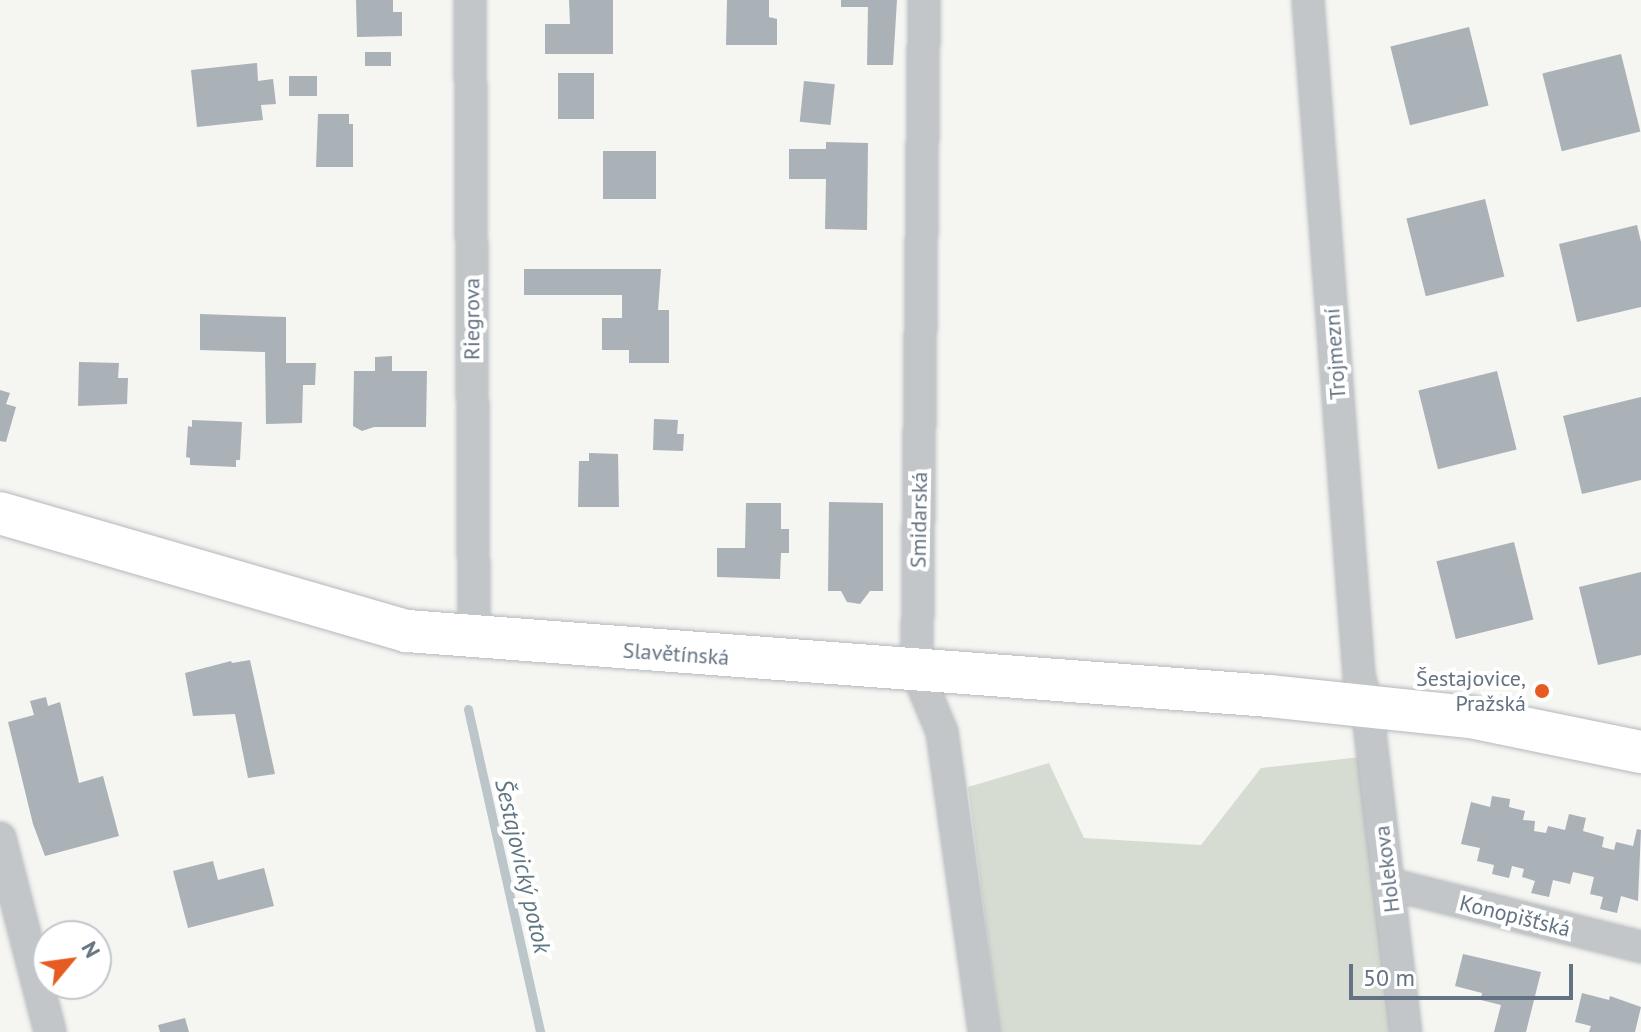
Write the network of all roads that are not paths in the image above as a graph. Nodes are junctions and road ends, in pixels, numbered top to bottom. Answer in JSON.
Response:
{"nodes":[{"id":1,"x":470,"y":0,"type":"edge"},
{"id":2,"x":924,"y":0,"type":"edge"},
{"id":3,"x":1308,"y":0,"type":"edge"},
{"id":4,"x":0,"y":513,"type":"edge"},
{"id":5,"x":474,"y":638,"type":"junction"},
{"id":6,"x":917,"y":672,"type":"junction"},
{"id":7,"x":1367,"y":707,"type":"junction"},
{"id":8,"x":1641,"y":752,"type":"edge"},
{"id":9,"x":0,"y":838,"type":"edge"},
{"id":10,"x":1389,"y":884,"type":"junction"},
{"id":11,"x":1641,"y":947,"type":"edge"},
{"id":12,"x":50,"y":1032,"type":"edge"},
{"id":13,"x":984,"y":1032,"type":"edge"},
{"id":14,"x":1406,"y":1032,"type":"edge"}],
"edges":[{"from":1,"to":5,"type":"street","name":"Riegrova"},
{"from":2,"to":6,"type":"street","name":"Smidarská"},
{"from":3,"to":7,"type":"street","name":"Trojmezní"},
{"from":4,"to":5,"type":"street","name":"Slavětínská"},
{"from":5,"to":6,"type":"street","name":"Slavětínská"},
{"from":6,"to":7,"type":"street","name":"Slavětínská"},
{"from":6,"to":13,"type":"street","name":"Smidarská"},
{"from":7,"to":8,"type":"street","name":"Slavětínská"},
{"from":7,"to":10,"type":"street","name":"Holekova"},
{"from":9,"to":12,"type":"street"},
{"from":10,"to":11,"type":"street","name":"Konopišťská"},
{"from":10,"to":14,"type":"street","name":"Holekova"}]}
